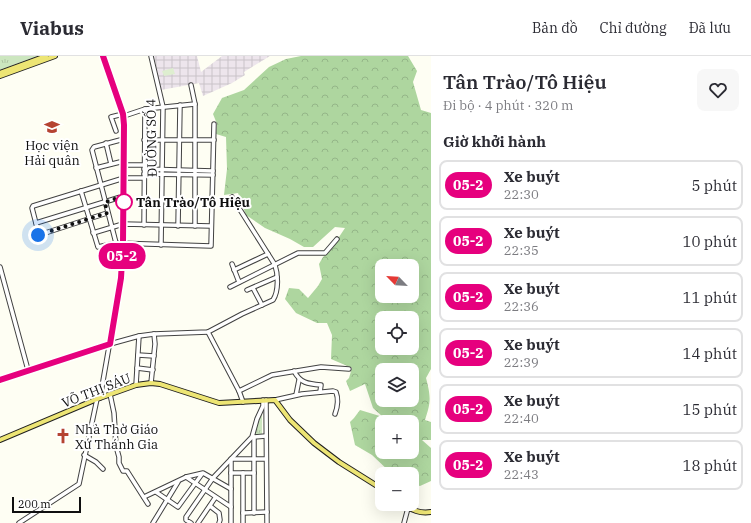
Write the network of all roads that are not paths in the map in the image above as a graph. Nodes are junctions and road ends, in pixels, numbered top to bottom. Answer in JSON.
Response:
{"nodes":[{"id":1,"x":46,"y":56,"type":"edge"},
{"id":2,"x":55,"y":56,"type":"edge"},
{"id":3,"x":103,"y":56,"type":"edge"},
{"id":4,"x":151,"y":56,"type":"edge"},
{"id":5,"x":38,"y":61,"type":"junction"},
{"id":6,"x":0,"y":73,"type":"edge"},
{"id":7,"x":0,"y":76,"type":"edge"},
{"id":8,"x":191,"y":85,"type":"dead end"},
{"id":9,"x":196,"y":104,"type":"junction"},
{"id":10,"x":180,"y":105,"type":"junction"},
{"id":11,"x":163,"y":107,"type":"junction"},
{"id":12,"x":144,"y":109,"type":"junction"},
{"id":13,"x":123,"y":115,"type":"junction"},
{"id":14,"x":214,"y":124,"type":"dead end"},
{"id":15,"x":116,"y":131,"type":"dead end"},
{"id":16,"x":124,"y":139,"type":"junction"},
{"id":17,"x":144,"y":140,"type":"junction"},
{"id":18,"x":162,"y":140,"type":"junction"},
{"id":19,"x":180,"y":140,"type":"junction"},
{"id":20,"x":196,"y":140,"type":"junction"},
{"id":21,"x":214,"y":140,"type":"junction"},
{"id":22,"x":106,"y":143,"type":"junction"},
{"id":23,"x":124,"y":163,"type":"junction"},
{"id":24,"x":112,"y":164,"type":"junction"},
{"id":25,"x":144,"y":167,"type":"junction"},
{"id":26,"x":96,"y":168,"type":"junction"},
{"id":27,"x":162,"y":172,"type":"junction"},
{"id":28,"x":179,"y":172,"type":"junction"},
{"id":29,"x":196,"y":173,"type":"junction"},
{"id":30,"x":213,"y":173,"type":"junction"},
{"id":31,"x":144,"y":176,"type":"junction"},
{"id":32,"x":124,"y":178,"type":"junction"},
{"id":33,"x":101,"y":185,"type":"junction"},
{"id":34,"x":81,"y":191,"type":"junction"},
{"id":35,"x":124,"y":196,"type":"junction"},
{"id":36,"x":232,"y":197,"type":"dead end"},
{"id":37,"x":105,"y":202,"type":"junction"},
{"id":38,"x":86,"y":208,"type":"junction"},
{"id":39,"x":107,"y":213,"type":"junction"},
{"id":40,"x":89,"y":218,"type":"junction"},
{"id":41,"x":36,"y":223,"type":"junction"},
{"id":42,"x":123,"y":224,"type":"junction"},
{"id":43,"x":144,"y":225,"type":"junction"},
{"id":44,"x":162,"y":226,"type":"junction"},
{"id":45,"x":178,"y":226,"type":"junction"},
{"id":46,"x":195,"y":226,"type":"junction"},
{"id":47,"x":211,"y":226,"type":"junction"},
{"id":48,"x":111,"y":228,"type":"junction"},
{"id":49,"x":93,"y":233,"type":"junction"},
{"id":50,"x":337,"y":239,"type":"dead end"},
{"id":51,"x":116,"y":243,"type":"junction"},
{"id":52,"x":123,"y":243,"type":"junction"},
{"id":53,"x":161,"y":245,"type":"junction"},
{"id":54,"x":268,"y":254,"type":"junction"},
{"id":55,"x":232,"y":264,"type":"dead end"},
{"id":56,"x":275,"y":265,"type":"junction"},
{"id":57,"x":0,"y":267,"type":"edge"},
{"id":58,"x":234,"y":270,"type":"junction"},
{"id":59,"x":277,"y":277,"type":"junction"},
{"id":60,"x":239,"y":282,"type":"junction"},
{"id":61,"x":230,"y":287,"type":"dead end"},
{"id":62,"x":253,"y":288,"type":"junction"},
{"id":63,"x":247,"y":290,"type":"dead end"},
{"id":64,"x":262,"y":305,"type":"junction"},
{"id":65,"x":208,"y":332,"type":"junction"},
{"id":66,"x":154,"y":334,"type":"junction"},
{"id":67,"x":139,"y":336,"type":"junction"},
{"id":68,"x":110,"y":344,"type":"junction"},
{"id":69,"x":138,"y":355,"type":"junction"},
{"id":70,"x":154,"y":356,"type":"junction"},
{"id":71,"x":137,"y":368,"type":"junction"},
{"id":72,"x":349,"y":369,"type":"dead end"},
{"id":73,"x":28,"y":370,"type":"junction"},
{"id":74,"x":153,"y":370,"type":"junction"},
{"id":75,"x":294,"y":371,"type":"junction"},
{"id":76,"x":0,"y":380,"type":"edge"},
{"id":77,"x":299,"y":380,"type":"junction"},
{"id":78,"x":151,"y":383,"type":"junction"},
{"id":79,"x":136,"y":385,"type":"junction"},
{"id":80,"x":239,"y":391,"type":"junction"},
{"id":81,"x":320,"y":392,"type":"junction"},
{"id":82,"x":110,"y":394,"type":"junction"},
{"id":83,"x":296,"y":395,"type":"junction"},
{"id":84,"x":99,"y":398,"type":"junction"},
{"id":85,"x":264,"y":400,"type":"junction"},
{"id":86,"x":275,"y":400,"type":"junction"},
{"id":87,"x":243,"y":402,"type":"junction"},
{"id":88,"x":335,"y":414,"type":"dead end"},
{"id":89,"x":266,"y":436,"type":"junction"},
{"id":90,"x":253,"y":437,"type":"junction"},
{"id":91,"x":0,"y":440,"type":"edge"},
{"id":92,"x":84,"y":455,"type":"junction"},
{"id":93,"x":231,"y":459,"type":"junction"},
{"id":94,"x":254,"y":459,"type":"junction"},
{"id":95,"x":266,"y":459,"type":"junction"},
{"id":96,"x":103,"y":469,"type":"dead end"},
{"id":97,"x":202,"y":473,"type":"junction"},
{"id":98,"x":231,"y":473,"type":"junction"},
{"id":99,"x":242,"y":473,"type":"junction"},
{"id":100,"x":254,"y":473,"type":"junction"},
{"id":101,"x":186,"y":477,"type":"junction"},
{"id":102,"x":213,"y":478,"type":"junction"},
{"id":103,"x":178,"y":481,"type":"junction"},
{"id":104,"x":194,"y":484,"type":"junction"},
{"id":105,"x":375,"y":485,"type":"edge"},
{"id":106,"x":231,"y":489,"type":"junction"},
{"id":107,"x":204,"y":490,"type":"junction"},
{"id":108,"x":156,"y":492,"type":"junction"},
{"id":109,"x":144,"y":497,"type":"junction"},
{"id":110,"x":215,"y":498,"type":"junction"},
{"id":111,"x":167,"y":500,"type":"junction"},
{"id":112,"x":148,"y":504,"type":"dead end"},
{"id":113,"x":210,"y":506,"type":"junction"},
{"id":114,"x":231,"y":508,"type":"junction"},
{"id":115,"x":407,"y":511,"type":"edge"},
{"id":116,"x":417,"y":511,"type":"edge"},
{"id":117,"x":267,"y":512,"type":"junction"},
{"id":118,"x":431,"y":512,"type":"edge"},
{"id":119,"x":243,"y":513,"type":"junction"},
{"id":120,"x":254,"y":513,"type":"junction"},
{"id":121,"x":20,"y":523,"type":"edge"},
{"id":122,"x":153,"y":523,"type":"edge"},
{"id":123,"x":191,"y":523,"type":"edge"},
{"id":124,"x":198,"y":523,"type":"edge"},
{"id":125,"x":219,"y":523,"type":"edge"},
{"id":126,"x":231,"y":523,"type":"edge"},
{"id":127,"x":243,"y":523,"type":"edge"},
{"id":128,"x":267,"y":523,"type":"edge"},
{"id":129,"x":404,"y":523,"type":"edge"}],
"edges":[{"from":1,"to":5,"type":"main road"},
{"from":2,"to":5,"type":"main road"},
{"from":3,"to":13,"type":"street"},
{"from":4,"to":11,"type":"street","name":"ĐƯỜNG SỐ 4"},
{"from":5,"to":6,"type":"main road"},
{"from":5,"to":7,"type":"main road"},
{"from":8,"to":9,"type":"street"},
{"from":9,"to":10,"type":"street"},
{"from":9,"to":20,"type":"street"},
{"from":10,"to":11,"type":"street"},
{"from":10,"to":19,"type":"street"},
{"from":11,"to":12,"type":"street"},
{"from":11,"to":18,"type":"street","name":"ĐƯỜNG SỐ 4"},
{"from":12,"to":13,"type":"street"},
{"from":12,"to":17,"type":"street"},
{"from":13,"to":15,"type":"street"},
{"from":13,"to":16,"type":"street"},
{"from":14,"to":21,"type":"street"},
{"from":16,"to":22,"type":"street"},
{"from":16,"to":23,"type":"street"},
{"from":17,"to":18,"type":"street"},
{"from":17,"to":25,"type":"street"},
{"from":18,"to":19,"type":"street"},
{"from":18,"to":27,"type":"street","name":"ĐƯỜNG SỐ 4"},
{"from":19,"to":20,"type":"street"},
{"from":19,"to":28,"type":"street"},
{"from":20,"to":21,"type":"street"},
{"from":20,"to":29,"type":"street"},
{"from":21,"to":30,"type":"street"},
{"from":22,"to":24,"type":"street"},
{"from":22,"to":26,"type":"street"},
{"from":23,"to":24,"type":"street"},
{"from":23,"to":25,"type":"street"},
{"from":23,"to":32,"type":"street"},
{"from":24,"to":26,"type":"street"},
{"from":25,"to":27,"type":"street"},
{"from":25,"to":31,"type":"street"},
{"from":26,"to":33,"type":"street"},
{"from":27,"to":28,"type":"street"},
{"from":27,"to":31,"type":"street"},
{"from":27,"to":44,"type":"street","name":"ĐƯỜNG SỐ 4"},
{"from":28,"to":29,"type":"street"},
{"from":28,"to":45,"type":"street"},
{"from":29,"to":30,"type":"street"},
{"from":29,"to":46,"type":"street"},
{"from":30,"to":47,"type":"street"},
{"from":31,"to":32,"type":"street"},
{"from":31,"to":43,"type":"street"},
{"from":32,"to":33,"type":"street"},
{"from":32,"to":35,"type":"street"},
{"from":33,"to":34,"type":"street"},
{"from":33,"to":37,"type":"street"},
{"from":34,"to":38,"type":"street"},
{"from":34,"to":41,"type":"street"},
{"from":35,"to":37,"type":"street"},
{"from":35,"to":42,"type":"street"},
{"from":36,"to":54,"type":"street"},
{"from":37,"to":38,"type":"street"},
{"from":37,"to":39,"type":"street"},
{"from":38,"to":40,"type":"street"},
{"from":38,"to":41,"type":"street"},
{"from":39,"to":40,"type":"street"},
{"from":39,"to":48,"type":"street"},
{"from":40,"to":41,"type":"street"},
{"from":40,"to":49,"type":"street"},
{"from":42,"to":43,"type":"street"},
{"from":42,"to":48,"type":"street"},
{"from":42,"to":52,"type":"street"},
{"from":43,"to":44,"type":"street"},
{"from":44,"to":45,"type":"street"},
{"from":44,"to":53,"type":"street","name":"ĐƯỜNG SỐ 4"},
{"from":45,"to":46,"type":"street"},
{"from":46,"to":47,"type":"street"},
{"from":47,"to":53,"type":"street"},
{"from":48,"to":49,"type":"street"},
{"from":48,"to":51,"type":"street"},
{"from":49,"to":51,"type":"street"},
{"from":50,"to":56,"type":"street"},
{"from":51,"to":52,"type":"street"},
{"from":52,"to":53,"type":"street"},
{"from":52,"to":68,"type":"street"},
{"from":54,"to":56,"type":"street"},
{"from":54,"to":58,"type":"street"},
{"from":55,"to":58,"type":"street"},
{"from":56,"to":59,"type":"street"},
{"from":56,"to":60,"type":"street"},
{"from":57,"to":73,"type":"street"},
{"from":58,"to":60,"type":"street"},
{"from":59,"to":62,"type":"street"},
{"from":59,"to":64,"type":"street"},
{"from":60,"to":61,"type":"street"},
{"from":62,"to":63,"type":"street"},
{"from":62,"to":64,"type":"street"},
{"from":64,"to":65,"type":"street"},
{"from":65,"to":66,"type":"street"},
{"from":65,"to":80,"type":"street"},
{"from":66,"to":67,"type":"street"},
{"from":66,"to":70,"type":"street"},
{"from":67,"to":68,"type":"street"},
{"from":67,"to":69,"type":"street"},
{"from":68,"to":73,"type":"street"},
{"from":68,"to":84,"type":"street"},
{"from":69,"to":70,"type":"street"},
{"from":69,"to":71,"type":"street"},
{"from":70,"to":74,"type":"street"},
{"from":71,"to":74,"type":"street"},
{"from":71,"to":79,"type":"street"},
{"from":72,"to":75,"type":"street"},
{"from":73,"to":76,"type":"street"},
{"from":74,"to":78,"type":"street"},
{"from":75,"to":77,"type":"street"},
{"from":75,"to":80,"type":"street"},
{"from":77,"to":81,"type":"street"},
{"from":77,"to":83,"type":"street"},
{"from":78,"to":79,"type":"main road","name":"VÕ THỊ SÁU"},
{"from":78,"to":87,"type":"main road","name":"VÕ THỊ SÁU"},
{"from":79,"to":82,"type":"main road","name":"VÕ THỊ SÁU"},
{"from":80,"to":87,"type":"street"},
{"from":81,"to":83,"type":"street"},
{"from":81,"to":88,"type":"street"},
{"from":82,"to":84,"type":"main road","name":"VÕ THỊ SÁU"},
{"from":82,"to":109,"type":"street"},
{"from":83,"to":86,"type":"street"},
{"from":84,"to":91,"type":"main road","name":"VÕ THỊ SÁU"},
{"from":84,"to":92,"type":"street"},
{"from":85,"to":86,"type":"main road","name":"VÕ THỊ SÁU"},
{"from":85,"to":87,"type":"main road","name":"VÕ THỊ SÁU"},
{"from":85,"to":89,"type":"street"},
{"from":85,"to":90,"type":"street"},
{"from":86,"to":105,"type":"main road"},
{"from":89,"to":90,"type":"street"},
{"from":89,"to":95,"type":"street"},
{"from":90,"to":93,"type":"street"},
{"from":90,"to":94,"type":"street"},
{"from":92,"to":96,"type":"street"},
{"from":92,"to":121,"type":"street"},
{"from":93,"to":94,"type":"street"},
{"from":93,"to":98,"type":"street"},
{"from":93,"to":102,"type":"street"},
{"from":94,"to":95,"type":"street"},
{"from":94,"to":100,"type":"street"},
{"from":95,"to":117,"type":"street"},
{"from":97,"to":101,"type":"street"},
{"from":97,"to":102,"type":"street"},
{"from":97,"to":104,"type":"street"},
{"from":98,"to":99,"type":"street"},
{"from":98,"to":106,"type":"street"},
{"from":99,"to":100,"type":"street"},
{"from":99,"to":119,"type":"street"},
{"from":100,"to":120,"type":"street"},
{"from":101,"to":103,"type":"street"},
{"from":101,"to":104,"type":"street"},
{"from":102,"to":106,"type":"street"},
{"from":102,"to":107,"type":"street"},
{"from":103,"to":108,"type":"street"},
{"from":103,"to":111,"type":"street"},
{"from":104,"to":107,"type":"street"},
{"from":104,"to":111,"type":"street"},
{"from":106,"to":114,"type":"street"},
{"from":107,"to":110,"type":"street"},
{"from":107,"to":123,"type":"street"},
{"from":108,"to":109,"type":"street"},
{"from":108,"to":111,"type":"street"},
{"from":109,"to":112,"type":"street"},
{"from":110,"to":113,"type":"street"},
{"from":110,"to":114,"type":"street"},
{"from":111,"to":122,"type":"street"},
{"from":113,"to":124,"type":"street"},
{"from":113,"to":125,"type":"street"},
{"from":114,"to":126,"type":"street"},
{"from":115,"to":129,"type":"street"},
{"from":116,"to":118,"type":"main road"},
{"from":117,"to":120,"type":"street"},
{"from":117,"to":128,"type":"street"},
{"from":119,"to":120,"type":"street"},
{"from":119,"to":127,"type":"street"}]}
